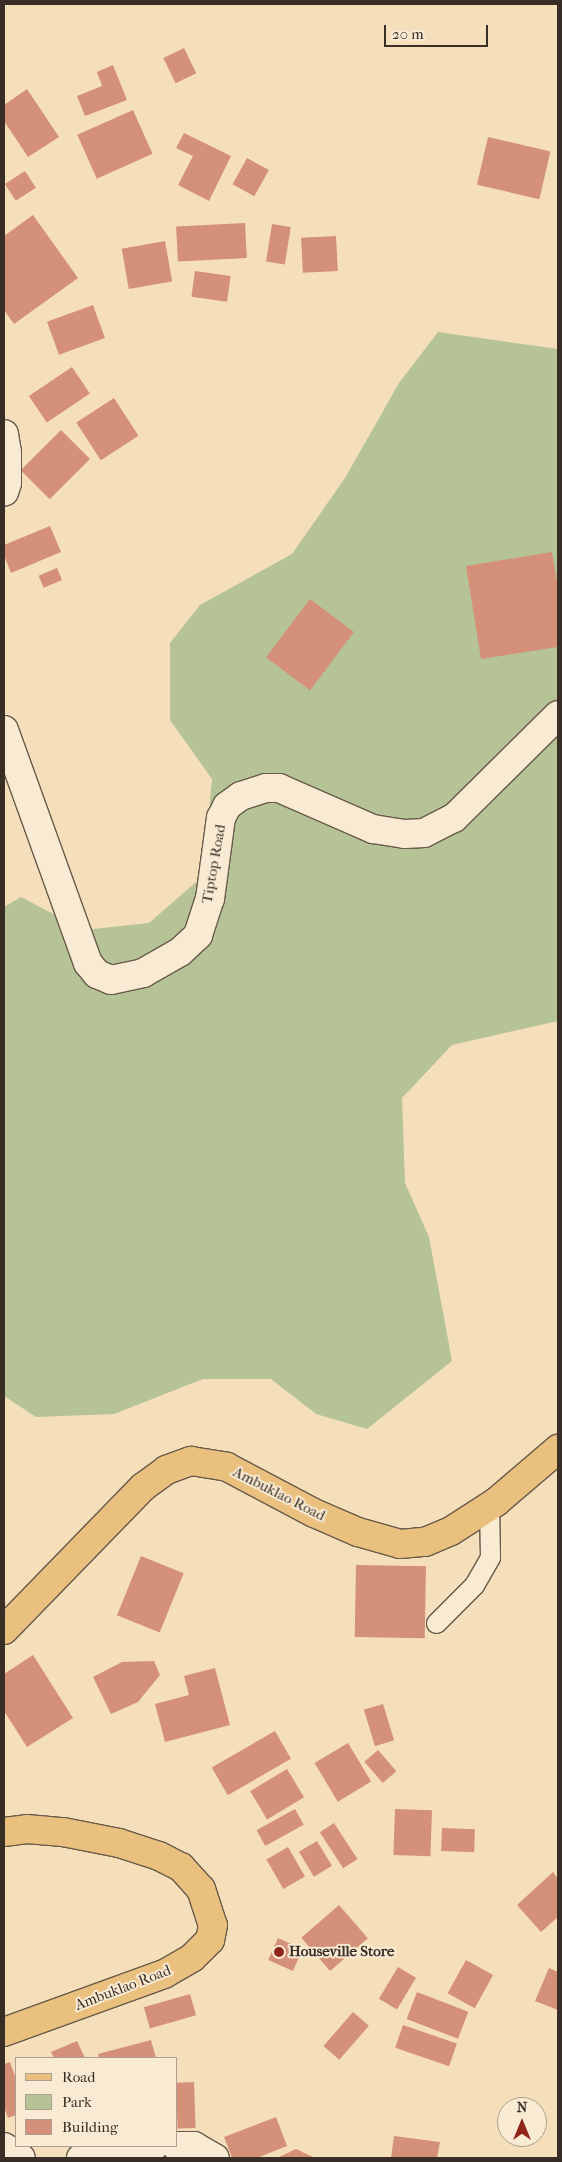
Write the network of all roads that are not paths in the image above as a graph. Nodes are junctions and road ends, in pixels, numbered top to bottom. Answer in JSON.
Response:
{"nodes":[{"id":1,"x":4,"y":434,"type":"edge"},
{"id":2,"x":4,"y":492,"type":"edge"},
{"id":3,"x":558,"y":715,"type":"edge"},
{"id":4,"x":4,"y":730,"type":"edge"},
{"id":5,"x":558,"y":1449,"type":"edge"},
{"id":6,"x":489,"y":1507,"type":"junction"},
{"id":7,"x":436,"y":1623,"type":"dead end"},
{"id":8,"x":4,"y":1630,"type":"edge"},
{"id":9,"x":4,"y":1832,"type":"edge"},
{"id":10,"x":4,"y":2032,"type":"edge"},
{"id":11,"x":178,"y":2146,"type":"edge"},
{"id":12,"x":4,"y":2147,"type":"edge"},
{"id":13,"x":148,"y":2147,"type":"edge"},
{"id":14,"x":21,"y":2158,"type":"edge"},
{"id":15,"x":81,"y":2158,"type":"edge"},
{"id":16,"x":215,"y":2158,"type":"edge"}],
"edges":[{"from":1,"to":2,"type":"street"},
{"from":3,"to":4,"type":"street","name":"Tiptop Road"},
{"from":5,"to":6,"type":"main road","name":"Ambuklao Road"},
{"from":6,"to":7,"type":"lane"},
{"from":6,"to":8,"type":"main road","name":"Ambuklao Road"},
{"from":9,"to":10,"type":"main road","name":"Ambuklao Road"},
{"from":11,"to":16,"type":"street"},
{"from":12,"to":14,"type":"street"},
{"from":13,"to":15,"type":"street"}]}
